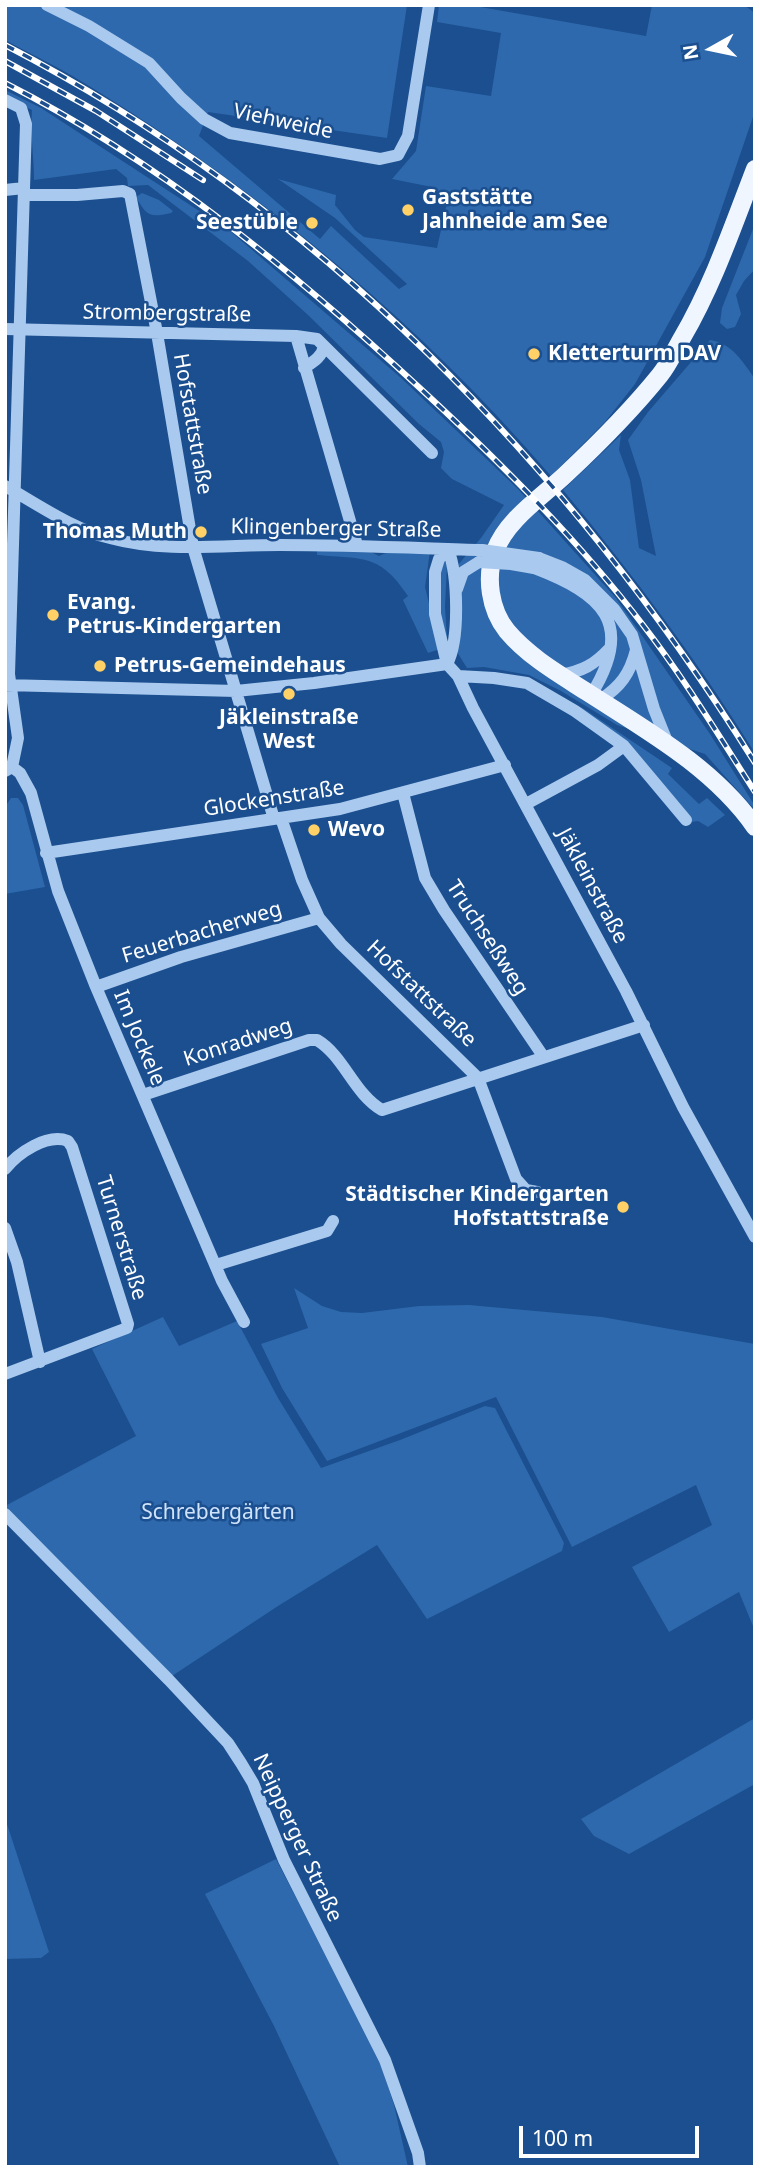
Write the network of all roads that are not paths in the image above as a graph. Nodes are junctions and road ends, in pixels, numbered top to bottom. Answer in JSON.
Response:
{"nodes":[{"id":1,"x":47,"y":5,"type":"edge"},
{"id":2,"x":429,"y":5,"type":"edge"},
{"id":3,"x":5,"y":100,"type":"edge"},
{"id":4,"x":755,"y":169,"type":"edge"},
{"id":5,"x":5,"y":190,"type":"edge"},
{"id":6,"x":24,"y":191,"type":"junction"},
{"id":7,"x":5,"y":329,"type":"edge"},
{"id":8,"x":22,"y":330,"type":"junction"},
{"id":9,"x":157,"y":333,"type":"junction"},
{"id":10,"x":296,"y":336,"type":"junction"},
{"id":11,"x":324,"y":346,"type":"junction"},
{"id":12,"x":304,"y":368,"type":"junction"},
{"id":13,"x":432,"y":453,"type":"dead end"},
{"id":14,"x":10,"y":488,"type":"edge"},
{"id":15,"x":357,"y":545,"type":"junction"},
{"id":16,"x":193,"y":547,"type":"junction"},
{"id":17,"x":448,"y":549,"type":"junction"},
{"id":18,"x":481,"y":556,"type":"junction"},
{"id":19,"x":537,"y":563,"type":"junction"},
{"id":20,"x":8,"y":587,"type":"edge"},
{"id":21,"x":455,"y":596,"type":"junction"},
{"id":22,"x":613,"y":645,"type":"junction"},
{"id":23,"x":636,"y":650,"type":"junction"},
{"id":24,"x":447,"y":664,"type":"junction"},
{"id":25,"x":560,"y":675,"type":"junction"},
{"id":26,"x":458,"y":677,"type":"junction"},
{"id":27,"x":7,"y":685,"type":"edge"},
{"id":28,"x":236,"y":691,"type":"junction"},
{"id":29,"x":595,"y":697,"type":"junction"},
{"id":30,"x":668,"y":745,"type":"junction"},
{"id":31,"x":624,"y":746,"type":"junction"},
{"id":32,"x":505,"y":765,"type":"junction"},
{"id":33,"x":8,"y":769,"type":"edge"},
{"id":34,"x":403,"y":793,"type":"junction"},
{"id":35,"x":526,"y":804,"type":"junction"},
{"id":36,"x":278,"y":819,"type":"junction"},
{"id":37,"x":686,"y":820,"type":"dead end"},
{"id":38,"x":755,"y":827,"type":"edge"},
{"id":39,"x":46,"y":853,"type":"junction"},
{"id":40,"x":319,"y":918,"type":"junction"},
{"id":41,"x":96,"y":987,"type":"junction"},
{"id":42,"x":644,"y":1026,"type":"junction"},
{"id":43,"x":543,"y":1056,"type":"junction"},
{"id":44,"x":478,"y":1078,"type":"junction"},
{"id":45,"x":143,"y":1095,"type":"junction"},
{"id":46,"x":5,"y":1169,"type":"edge"},
{"id":47,"x":537,"y":1192,"type":"dead end"},
{"id":48,"x":334,"y":1221,"type":"dead end"},
{"id":49,"x":5,"y":1228,"type":"edge"},
{"id":50,"x":755,"y":1237,"type":"edge"},
{"id":51,"x":216,"y":1265,"type":"junction"},
{"id":52,"x":244,"y":1322,"type":"dead end"},
{"id":53,"x":40,"y":1362,"type":"junction"},
{"id":54,"x":5,"y":1374,"type":"edge"},
{"id":55,"x":5,"y":1514,"type":"edge"},
{"id":56,"x":420,"y":2167,"type":"edge"}],
"edges":[{"from":1,"to":2,"type":"street","name":"Viehweide"},
{"from":3,"to":6,"type":"street"},
{"from":4,"to":25,"type":"main road"},
{"from":5,"to":6,"type":"street"},
{"from":6,"to":8,"type":"street"},
{"from":6,"to":9,"type":"street","name":"Hofstattstraße"},
{"from":7,"to":8,"type":"street","name":"Strombergstraße"},
{"from":8,"to":9,"type":"street","name":"Strombergstraße"},
{"from":8,"to":14,"type":"street"},
{"from":9,"to":10,"type":"street","name":"Strombergstraße"},
{"from":9,"to":16,"type":"street","name":"Hofstattstraße"},
{"from":10,"to":11,"type":"street","name":"Strombergstraße"},
{"from":10,"to":12,"type":"street"},
{"from":11,"to":12,"type":"street"},
{"from":11,"to":13,"type":"street","name":"Strombergstraße"},
{"from":12,"to":15,"type":"street"},
{"from":14,"to":16,"type":"street","name":"Klingenberger Straße"},
{"from":14,"to":20,"type":"street"},
{"from":15,"to":16,"type":"street","name":"Klingenberger Straße"},
{"from":15,"to":17,"type":"street","name":"Klingenberger Straße"},
{"from":16,"to":28,"type":"street","name":"Hofstattstraße"},
{"from":17,"to":18,"type":"street","name":"Klingenberger Straße"},
{"from":17,"to":21,"type":"street"},
{"from":17,"to":24,"type":"street","name":"Jäkleinstraße"},
{"from":18,"to":19,"type":"street","name":"Klingenberger Straße","bridge":true},
{"from":18,"to":21,"type":"street"},
{"from":19,"to":22,"type":"street"},
{"from":19,"to":23,"type":"street","name":"Klingenberger Straße"},
{"from":20,"to":27,"type":"street"},
{"from":21,"to":24,"type":"street"},
{"from":22,"to":25,"type":"street"},
{"from":22,"to":29,"type":"street"},
{"from":23,"to":29,"type":"street"},
{"from":23,"to":30,"type":"street","name":"Klingenberger Straße"},
{"from":24,"to":26,"type":"street","name":"Jäkleinstraße"},
{"from":24,"to":28,"type":"street"},
{"from":25,"to":29,"type":"main road"},
{"from":26,"to":31,"type":"street"},
{"from":26,"to":32,"type":"street","name":"Jäkleinstraße"},
{"from":27,"to":28,"type":"street"},
{"from":27,"to":33,"type":"street"},
{"from":28,"to":36,"type":"street","name":"Hofstattstraße"},
{"from":29,"to":30,"type":"main road"},
{"from":30,"to":38,"type":"main road"},
{"from":31,"to":35,"type":"street"},
{"from":31,"to":37,"type":"street"},
{"from":32,"to":34,"type":"street","name":"Glockenstraße"},
{"from":32,"to":35,"type":"street","name":"Jäkleinstraße"},
{"from":33,"to":39,"type":"street","name":"Im Jockele"},
{"from":34,"to":36,"type":"street","name":"Glockenstraße"},
{"from":34,"to":43,"type":"street","name":"Truchseßweg"},
{"from":35,"to":42,"type":"street","name":"Jäkleinstraße"},
{"from":36,"to":39,"type":"street","name":"Glockenstraße"},
{"from":36,"to":40,"type":"street","name":"Hofstattstraße"},
{"from":39,"to":41,"type":"street","name":"Im Jockele"},
{"from":40,"to":41,"type":"street","name":"Feuerbacherweg"},
{"from":40,"to":44,"type":"street","name":"Hofstattstraße"},
{"from":41,"to":45,"type":"street","name":"Im Jockele"},
{"from":42,"to":43,"type":"street"},
{"from":42,"to":50,"type":"street","name":"Jäkleinstraße"},
{"from":43,"to":44,"type":"street"},
{"from":44,"to":45,"type":"street","name":"Konradweg"},
{"from":44,"to":47,"type":"street","name":"Hofstattstraße"},
{"from":45,"to":51,"type":"street","name":"Im Jockele"},
{"from":46,"to":53,"type":"street","name":"Turnerstraße"},
{"from":48,"to":51,"type":"street"},
{"from":49,"to":53,"type":"street"},
{"from":51,"to":52,"type":"street","name":"Im Jockele"},
{"from":53,"to":54,"type":"street","name":"Turnerstraße"},
{"from":55,"to":56,"type":"street","name":"Neipperger Straße"}]}
